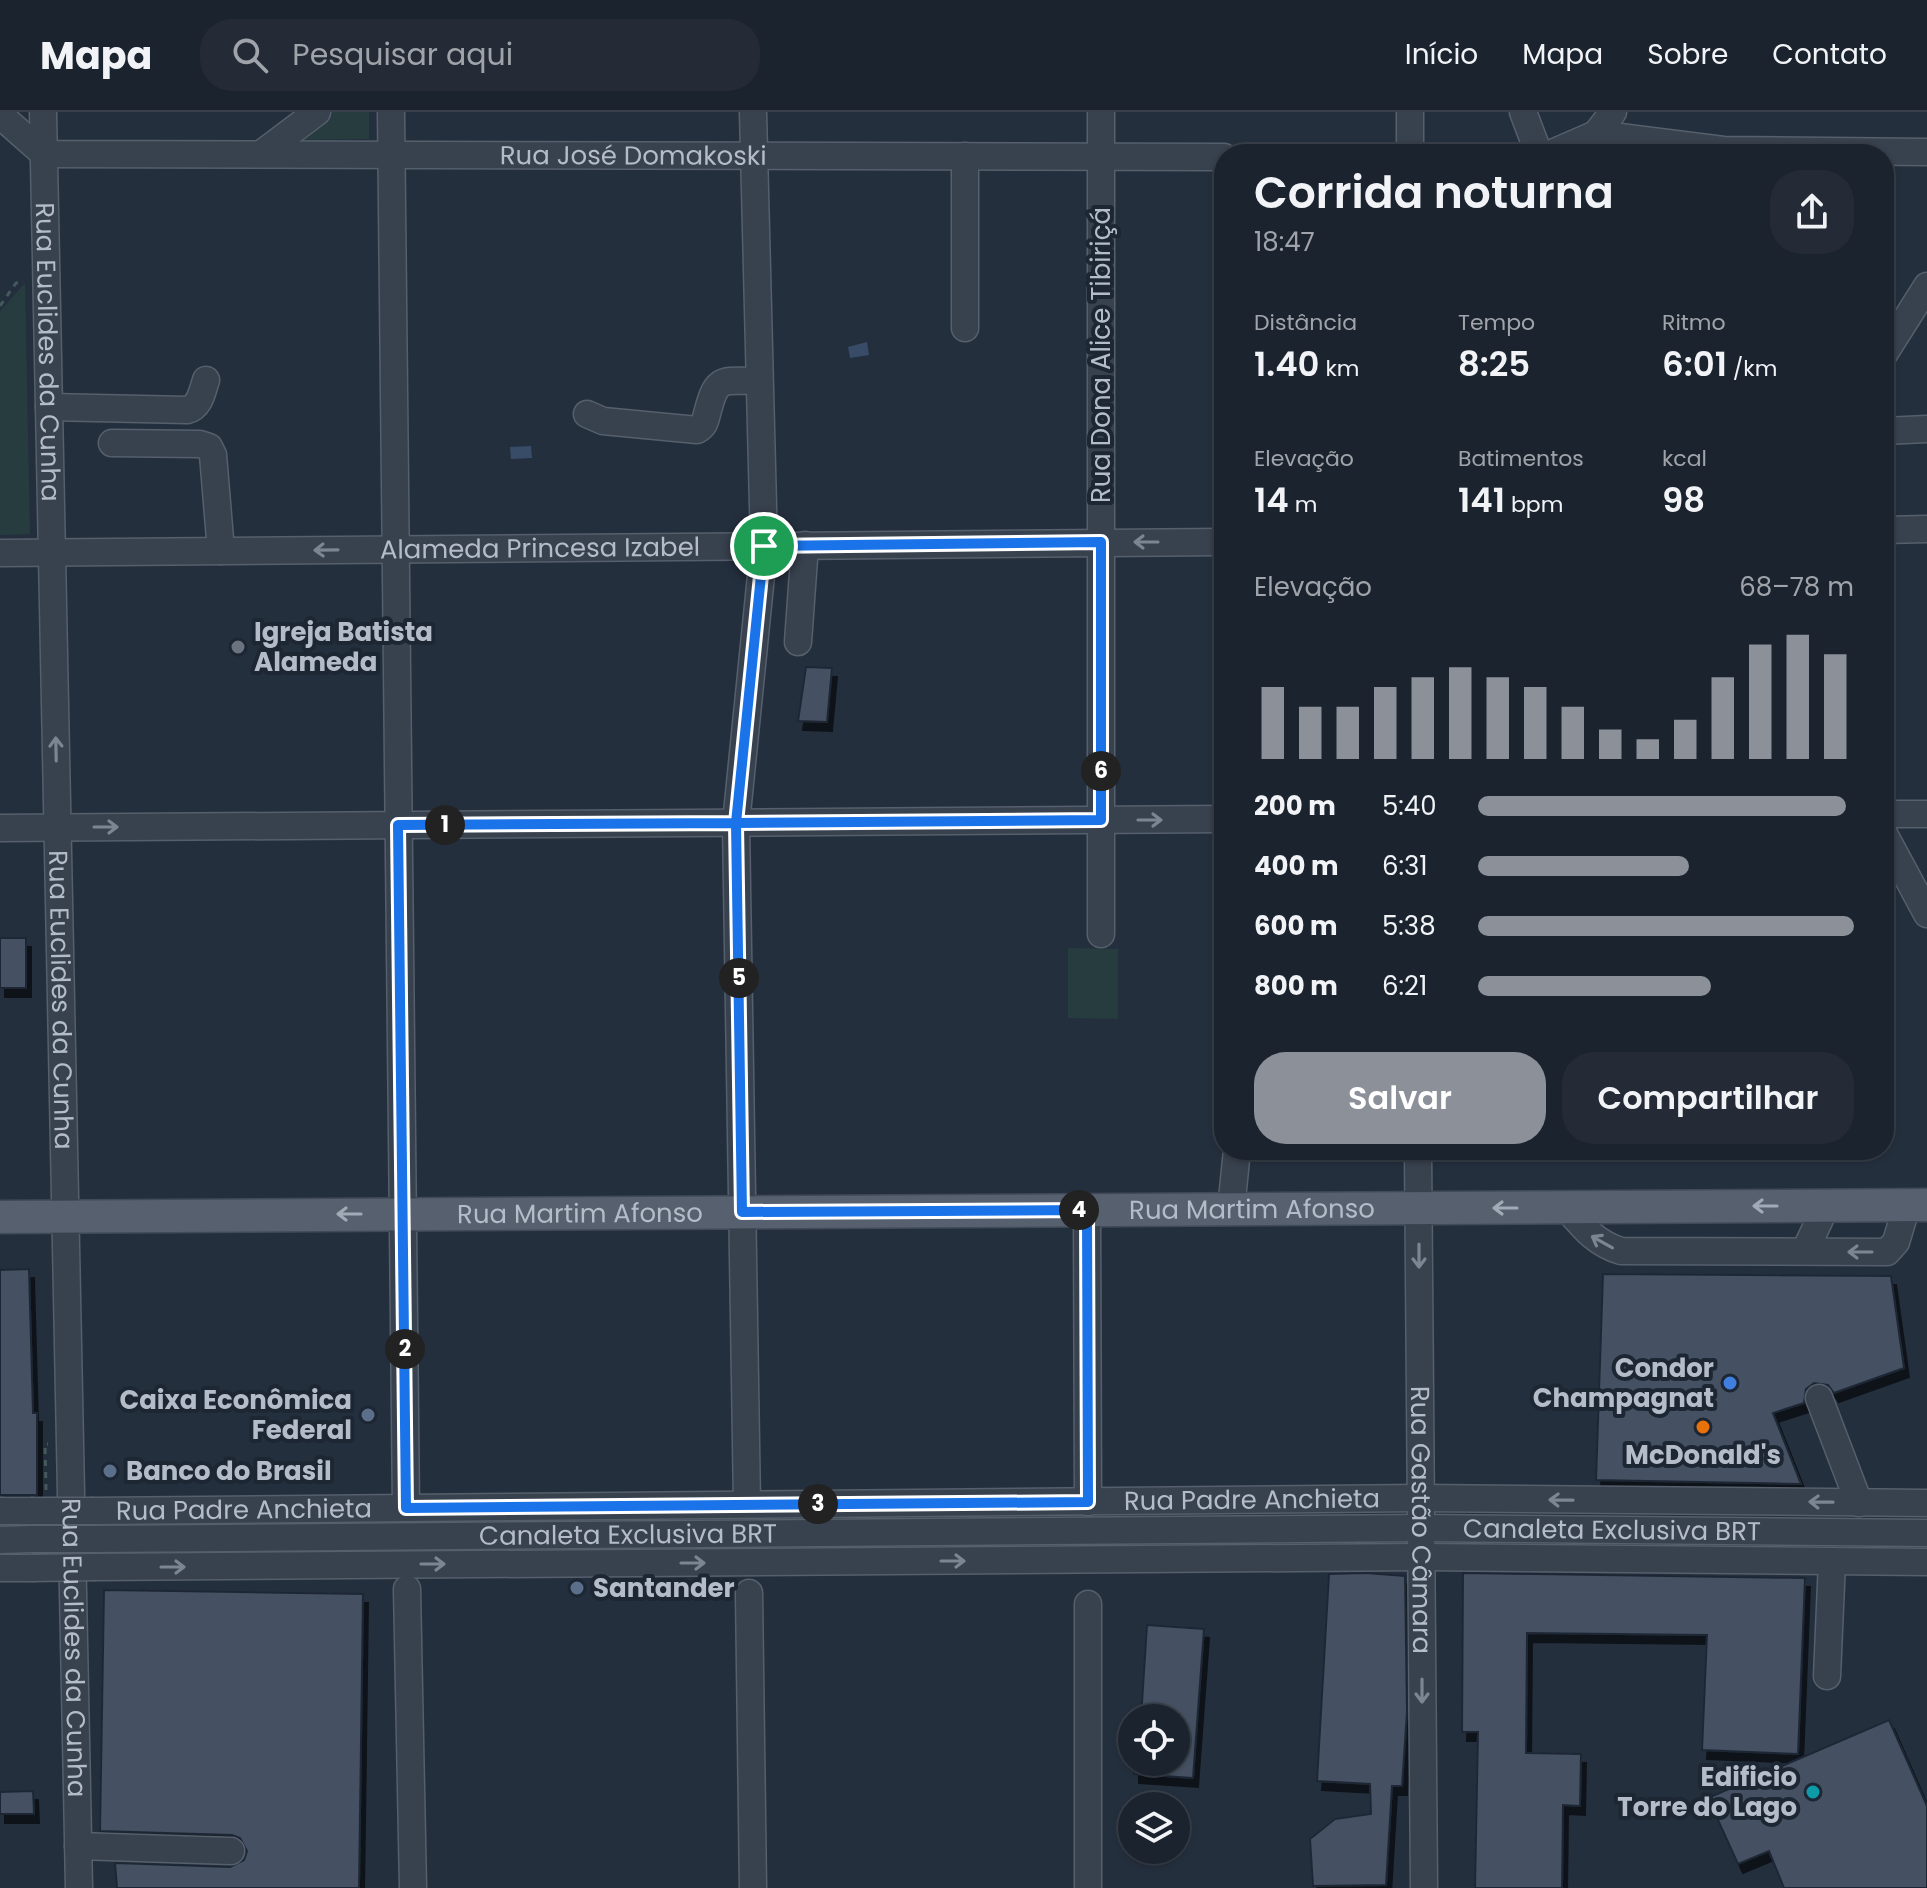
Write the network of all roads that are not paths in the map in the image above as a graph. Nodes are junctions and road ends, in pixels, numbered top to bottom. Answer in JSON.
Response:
{"nodes":[{"id":1,"x":43,"y":112,"type":"edge"},
{"id":2,"x":317,"y":112,"type":"edge"},
{"id":3,"x":391,"y":112,"type":"edge"},
{"id":4,"x":753,"y":112,"type":"edge"},
{"id":5,"x":1101,"y":112,"type":"edge"},
{"id":6,"x":1410,"y":112,"type":"edge"},
{"id":7,"x":1523,"y":112,"type":"edge"},
{"id":8,"x":1613,"y":112,"type":"edge"},
{"id":9,"x":0,"y":115,"type":"edge"},
{"id":10,"x":1596,"y":134,"type":"junction"},
{"id":11,"x":1410,"y":144,"type":"edge"},
{"id":12,"x":1535,"y":144,"type":"edge"},
{"id":13,"x":1573,"y":144,"type":"edge"},
{"id":14,"x":1675,"y":144,"type":"edge"},
{"id":15,"x":1894,"y":152,"type":"edge"},
{"id":16,"x":1927,"y":152,"type":"edge"},
{"id":17,"x":44,"y":154,"type":"junction"},
{"id":18,"x":261,"y":154,"type":"junction"},
{"id":19,"x":391,"y":155,"type":"junction"},
{"id":20,"x":753,"y":156,"type":"junction"},
{"id":21,"x":965,"y":156,"type":"junction"},
{"id":22,"x":1101,"y":157,"type":"junction"},
{"id":23,"x":1214,"y":157,"type":"edge"},
{"id":24,"x":1927,"y":286,"type":"edge"},
{"id":25,"x":965,"y":328,"type":"dead end"},
{"id":26,"x":1894,"y":338,"type":"edge"},
{"id":27,"x":206,"y":380,"type":"dead end"},
{"id":28,"x":759,"y":381,"type":"junction"},
{"id":29,"x":49,"y":407,"type":"junction"},
{"id":30,"x":587,"y":414,"type":"dead end"},
{"id":31,"x":1927,"y":429,"type":"edge"},
{"id":32,"x":1894,"y":431,"type":"edge"},
{"id":33,"x":112,"y":443,"type":"dead end"},
{"id":34,"x":1927,"y":529,"type":"edge"},
{"id":35,"x":1894,"y":530,"type":"edge"},
{"id":36,"x":1101,"y":542,"type":"junction"},
{"id":37,"x":1214,"y":542,"type":"edge"},
{"id":38,"x":805,"y":545,"type":"junction"},
{"id":39,"x":764,"y":546,"type":"junction"},
{"id":40,"x":395,"y":549,"type":"junction"},
{"id":41,"x":221,"y":551,"type":"junction"},
{"id":42,"x":52,"y":552,"type":"junction"},
{"id":43,"x":0,"y":553,"type":"edge"},
{"id":44,"x":798,"y":642,"type":"dead end"},
{"id":45,"x":1894,"y":814,"type":"edge"},
{"id":46,"x":1927,"y":814,"type":"edge"},
{"id":47,"x":1214,"y":819,"type":"edge"},
{"id":48,"x":1101,"y":820,"type":"junction"},
{"id":49,"x":736,"y":823,"type":"junction"},
{"id":50,"x":398,"y":825,"type":"junction"},
{"id":51,"x":57,"y":827,"type":"junction"},
{"id":52,"x":0,"y":828,"type":"edge"},
{"id":53,"x":1894,"y":853,"type":"edge"},
{"id":54,"x":1927,"y":914,"type":"edge"},
{"id":55,"x":1101,"y":934,"type":"dead end"},
{"id":56,"x":1236,"y":1160,"type":"edge"},
{"id":57,"x":1418,"y":1160,"type":"edge"},
{"id":58,"x":1917,"y":1205,"type":"edge"},
{"id":59,"x":1826,"y":1206,"type":"junction"},
{"id":60,"x":1566,"y":1207,"type":"junction"},
{"id":61,"x":1418,"y":1208,"type":"junction"},
{"id":62,"x":1231,"y":1209,"type":"junction"},
{"id":63,"x":1087,"y":1210,"type":"junction"},
{"id":64,"x":742,"y":1212,"type":"junction"},
{"id":65,"x":403,"y":1214,"type":"junction"},
{"id":66,"x":65,"y":1216,"type":"junction"},
{"id":67,"x":0,"y":1217,"type":"edge"},
{"id":68,"x":1805,"y":1251,"type":"junction"},
{"id":69,"x":1819,"y":1398,"type":"dead end"},
{"id":70,"x":1421,"y":1498,"type":"junction"},
{"id":71,"x":1088,"y":1502,"type":"junction"},
{"id":72,"x":1859,"y":1503,"type":"junction"},
{"id":73,"x":1927,"y":1503,"type":"edge"},
{"id":74,"x":747,"y":1504,"type":"junction"},
{"id":75,"x":406,"y":1508,"type":"junction"},
{"id":76,"x":0,"y":1511,"type":"edge"},
{"id":77,"x":1421,"y":1528,"type":"junction"},
{"id":78,"x":1927,"y":1533,"type":"edge"},
{"id":79,"x":0,"y":1540,"type":"edge"},
{"id":80,"x":1421,"y":1557,"type":"junction"},
{"id":81,"x":1832,"y":1561,"type":"junction"},
{"id":82,"x":1927,"y":1562,"type":"edge"},
{"id":83,"x":0,"y":1568,"type":"edge"},
{"id":84,"x":407,"y":1589,"type":"dead end"},
{"id":85,"x":749,"y":1593,"type":"dead end"},
{"id":86,"x":1088,"y":1604,"type":"dead end"},
{"id":87,"x":1827,"y":1676,"type":"dead end"},
{"id":88,"x":78,"y":1846,"type":"junction"},
{"id":89,"x":231,"y":1851,"type":"dead end"},
{"id":90,"x":79,"y":1888,"type":"edge"},
{"id":91,"x":413,"y":1888,"type":"edge"},
{"id":92,"x":753,"y":1888,"type":"edge"},
{"id":93,"x":1088,"y":1888,"type":"edge"},
{"id":94,"x":1424,"y":1888,"type":"edge"}],
"edges":[{"from":1,"to":17,"type":"street","name":"Rua Euclides da Cunha"},
{"from":2,"to":18,"type":"street"},
{"from":3,"to":19,"type":"street"},
{"from":4,"to":20,"type":"street"},
{"from":5,"to":22,"type":"street","name":"Rua Dona Alice Tibiriçá"},
{"from":6,"to":11,"type":"street"},
{"from":7,"to":12,"type":"street"},
{"from":8,"to":10,"type":"street"},
{"from":9,"to":17,"type":"street"},
{"from":10,"to":13,"type":"street"},
{"from":10,"to":14,"type":"street"},
{"from":15,"to":16,"type":"street"},
{"from":17,"to":18,"type":"street","name":"Rua José Domakoski"},
{"from":17,"to":29,"type":"street","name":"Rua Euclides da Cunha"},
{"from":18,"to":19,"type":"street","name":"Rua José Domakoski"},
{"from":19,"to":20,"type":"street","name":"Rua José Domakoski"},
{"from":19,"to":40,"type":"street"},
{"from":20,"to":21,"type":"street","name":"Rua José Domakoski"},
{"from":20,"to":28,"type":"street"},
{"from":21,"to":22,"type":"street","name":"Rua José Domakoski"},
{"from":21,"to":25,"type":"street"},
{"from":22,"to":23,"type":"street","name":"Rua José Domakoski"},
{"from":22,"to":36,"type":"street","name":"Rua Dona Alice Tibiriçá"},
{"from":24,"to":26,"type":"street"},
{"from":27,"to":29,"type":"street"},
{"from":28,"to":30,"type":"street"},
{"from":28,"to":39,"type":"street"},
{"from":29,"to":42,"type":"street","name":"Rua Euclides da Cunha"},
{"from":31,"to":32,"type":"street"},
{"from":33,"to":41,"type":"street"},
{"from":34,"to":35,"type":"street"},
{"from":37,"to":36,"type":"street","name":"Alameda Princesa Izabel","one_way":true},
{"from":36,"to":38,"type":"street","name":"Alameda Princesa Izabel"},
{"from":36,"to":48,"type":"street","name":"Rua Dona Alice Tibiriçá"},
{"from":38,"to":39,"type":"street","name":"Alameda Princesa Izabel"},
{"from":38,"to":44,"type":"street"},
{"from":39,"to":40,"type":"street","name":"Alameda Princesa Izabel"},
{"from":39,"to":49,"type":"street"},
{"from":40,"to":41,"type":"street","name":"Alameda Princesa Izabel","one_way":true},
{"from":40,"to":50,"type":"street"},
{"from":41,"to":42,"type":"street","name":"Alameda Princesa Izabel"},
{"from":42,"to":43,"type":"street","name":"Alameda Princesa Izabel"},
{"from":51,"to":42,"type":"street","name":"Rua Euclides da Cunha","one_way":true},
{"from":45,"to":46,"type":"street"},
{"from":48,"to":47,"type":"street","one_way":true},
{"from":48,"to":49,"type":"street"},
{"from":48,"to":55,"type":"street","name":"Rua Dona Alice Tibiriçá"},
{"from":49,"to":50,"type":"street"},
{"from":49,"to":64,"type":"street"},
{"from":51,"to":50,"type":"street","one_way":true},
{"from":50,"to":65,"type":"street"},
{"from":51,"to":52,"type":"street"},
{"from":51,"to":66,"type":"street","name":"Rua Euclides da Cunha"},
{"from":53,"to":54,"type":"street"},
{"from":56,"to":62,"type":"street"},
{"from":57,"to":61,"type":"street","name":"Rua Gastão Câmara"},
{"from":58,"to":59,"type":"main road","name":"Rua Martim Afonso"},
{"from":58,"to":68,"type":"street","one_way":true},
{"from":59,"to":60,"type":"main road","name":"Rua Martim Afonso","one_way":true},
{"from":59,"to":68,"type":"street"},
{"from":60,"to":61,"type":"main road","name":"Rua Martim Afonso","one_way":true},
{"from":68,"to":60,"type":"street","one_way":true},
{"from":61,"to":62,"type":"main road","name":"Rua Martim Afonso"},
{"from":61,"to":70,"type":"street","name":"Rua Gastão Câmara","one_way":true},
{"from":62,"to":63,"type":"main road","name":"Rua Martim Afonso"},
{"from":63,"to":64,"type":"main road","name":"Rua Martim Afonso"},
{"from":63,"to":71,"type":"street"},
{"from":64,"to":65,"type":"main road","name":"Rua Martim Afonso"},
{"from":64,"to":74,"type":"street"},
{"from":65,"to":66,"type":"main road","name":"Rua Martim Afonso","one_way":true},
{"from":65,"to":75,"type":"street"},
{"from":66,"to":67,"type":"main road","name":"Rua Martim Afonso"},
{"from":66,"to":88,"type":"street","name":"Rua Euclides da Cunha"},
{"from":69,"to":72,"type":"street"},
{"from":70,"to":71,"type":"street","name":"Rua Padre Anchieta"},
{"from":72,"to":70,"type":"street","name":"Rua Padre Anchieta","one_way":true},
{"from":70,"to":77,"type":"street","name":"Rua Gastão Câmara"},
{"from":71,"to":74,"type":"street","name":"Rua Padre Anchieta"},
{"from":72,"to":73,"type":"street","name":"Rua Padre Anchieta"},
{"from":74,"to":75,"type":"street","name":"Rua Padre Anchieta"},
{"from":75,"to":76,"type":"street","name":"Rua Padre Anchieta","bridge":true},
{"from":77,"to":78,"type":"street","name":"Canaleta Exclusiva BRT"},
{"from":77,"to":79,"type":"street","name":"Canaleta Exclusiva BRT","bridge":true},
{"from":77,"to":80,"type":"street","name":"Rua Gastão Câmara"},
{"from":80,"to":81,"type":"street"},
{"from":83,"to":80,"type":"street","one_way":true,"bridge":true},
{"from":80,"to":94,"type":"street","name":"Rua Gastão Câmara","one_way":true},
{"from":81,"to":82,"type":"street"},
{"from":81,"to":87,"type":"street"},
{"from":84,"to":91,"type":"street"},
{"from":85,"to":92,"type":"street"},
{"from":86,"to":93,"type":"street"},
{"from":88,"to":89,"type":"street"},
{"from":88,"to":90,"type":"street","name":"Rua Euclides da Cunha"}]}
